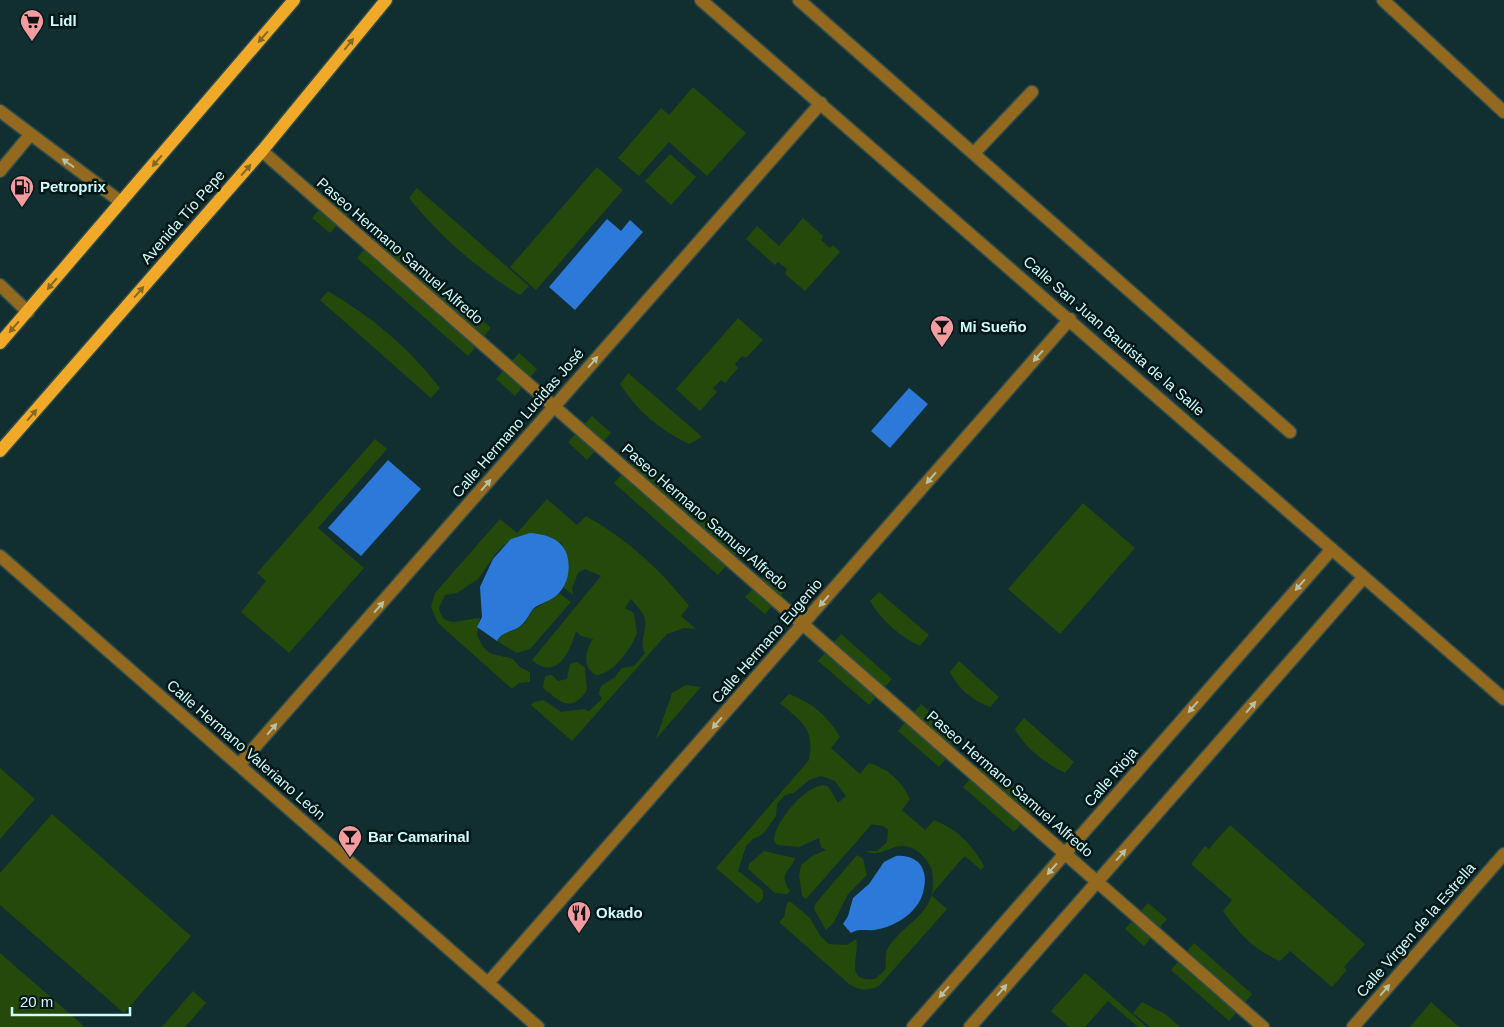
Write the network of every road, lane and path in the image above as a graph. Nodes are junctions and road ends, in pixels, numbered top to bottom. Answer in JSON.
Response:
{"nodes":[{"id":1,"x":294,"y":0,"type":"edge"},
{"id":2,"x":386,"y":0,"type":"edge"},
{"id":3,"x":701,"y":0,"type":"edge"},
{"id":4,"x":799,"y":0,"type":"edge"},
{"id":5,"x":1383,"y":0,"type":"edge"},
{"id":6,"x":1032,"y":92,"type":"dead end"},
{"id":7,"x":821,"y":103,"type":"junction"},
{"id":8,"x":0,"y":111,"type":"edge"},
{"id":9,"x":1504,"y":112,"type":"edge"},
{"id":10,"x":30,"y":135,"type":"junction"},
{"id":11,"x":262,"y":151,"type":"junction"},
{"id":12,"x":974,"y":153,"type":"junction"},
{"id":13,"x":0,"y":171,"type":"edge"},
{"id":14,"x":121,"y":202,"type":"junction"},
{"id":15,"x":0,"y":286,"type":"edge"},
{"id":16,"x":28,"y":312,"type":"junction"},
{"id":17,"x":1070,"y":319,"type":"junction"},
{"id":18,"x":0,"y":343,"type":"edge"},
{"id":19,"x":554,"y":407,"type":"junction"},
{"id":20,"x":1290,"y":432,"type":"dead end"},
{"id":21,"x":0,"y":451,"type":"edge"},
{"id":22,"x":1332,"y":548,"type":"junction"},
{"id":23,"x":0,"y":556,"type":"edge"},
{"id":24,"x":1364,"y":577,"type":"junction"},
{"id":25,"x":803,"y":625,"type":"junction"},
{"id":26,"x":1504,"y":699,"type":"edge"},
{"id":27,"x":239,"y":765,"type":"junction"},
{"id":28,"x":1065,"y":854,"type":"junction"},
{"id":29,"x":1504,"y":854,"type":"edge"},
{"id":30,"x":1097,"y":882,"type":"junction"},
{"id":31,"x":488,"y":983,"type":"junction"},
{"id":32,"x":538,"y":1027,"type":"edge"},
{"id":33,"x":913,"y":1027,"type":"edge"},
{"id":34,"x":970,"y":1027,"type":"edge"},
{"id":35,"x":1263,"y":1027,"type":"edge"},
{"id":36,"x":1353,"y":1027,"type":"edge"}],
"edges":[{"from":1,"to":14,"type":"main road","one_way":true},
{"from":11,"to":2,"type":"main road","name":"Avenida Tío Pepe","one_way":true},
{"from":3,"to":7,"type":"street","name":"Calle San Juan Bautista de la Salle"},
{"from":4,"to":12,"type":"street"},
{"from":5,"to":9,"type":"street"},
{"from":6,"to":12,"type":"street"},
{"from":7,"to":17,"type":"street","name":"Calle San Juan Bautista de la Salle"},
{"from":19,"to":7,"type":"street","name":"Calle Hermano Lucidas José","one_way":true},
{"from":8,"to":10,"type":"street"},
{"from":10,"to":13,"type":"street"},
{"from":14,"to":10,"type":"street","one_way":true},
{"from":11,"to":19,"type":"street","name":"Paseo Hermano Samuel Alfredo"},
{"from":21,"to":11,"type":"main road","name":"Avenida Tío Pepe","one_way":true},
{"from":12,"to":20,"type":"street"},
{"from":14,"to":16,"type":"main road","one_way":true},
{"from":15,"to":16,"type":"street"},
{"from":16,"to":18,"type":"main road","one_way":true},
{"from":17,"to":22,"type":"street","name":"Calle San Juan Bautista de la Salle"},
{"from":17,"to":25,"type":"street","name":"Calle Hermano Eugenio","one_way":true},
{"from":19,"to":25,"type":"street","name":"Paseo Hermano Samuel Alfredo"},
{"from":27,"to":19,"type":"street","name":"Calle Hermano Lucidas José","one_way":true},
{"from":22,"to":24,"type":"street","name":"Calle San Juan Bautista de la Salle"},
{"from":22,"to":28,"type":"street","name":"Calle Rioja","one_way":true},
{"from":23,"to":27,"type":"street","name":"Calle Hermano Valeriano León"},
{"from":24,"to":26,"type":"street","name":"Calle San Juan Bautista de la Salle"},
{"from":30,"to":24,"type":"street","one_way":true},
{"from":25,"to":28,"type":"street","name":"Paseo Hermano Samuel Alfredo"},
{"from":25,"to":31,"type":"street","name":"Calle Hermano Eugenio","one_way":true},
{"from":27,"to":31,"type":"street","name":"Calle Hermano Valeriano León"},
{"from":28,"to":30,"type":"street","name":"Paseo Hermano Samuel Alfredo"},
{"from":28,"to":33,"type":"street","name":"Calle Rioja","one_way":true},
{"from":36,"to":29,"type":"street","name":"Calle Virgen de la Estrella","one_way":true},
{"from":34,"to":30,"type":"street","one_way":true},
{"from":30,"to":35,"type":"street","name":"Paseo Hermano Samuel Alfredo"},
{"from":31,"to":32,"type":"street","name":"Calle Hermano Valeriano León"}]}
